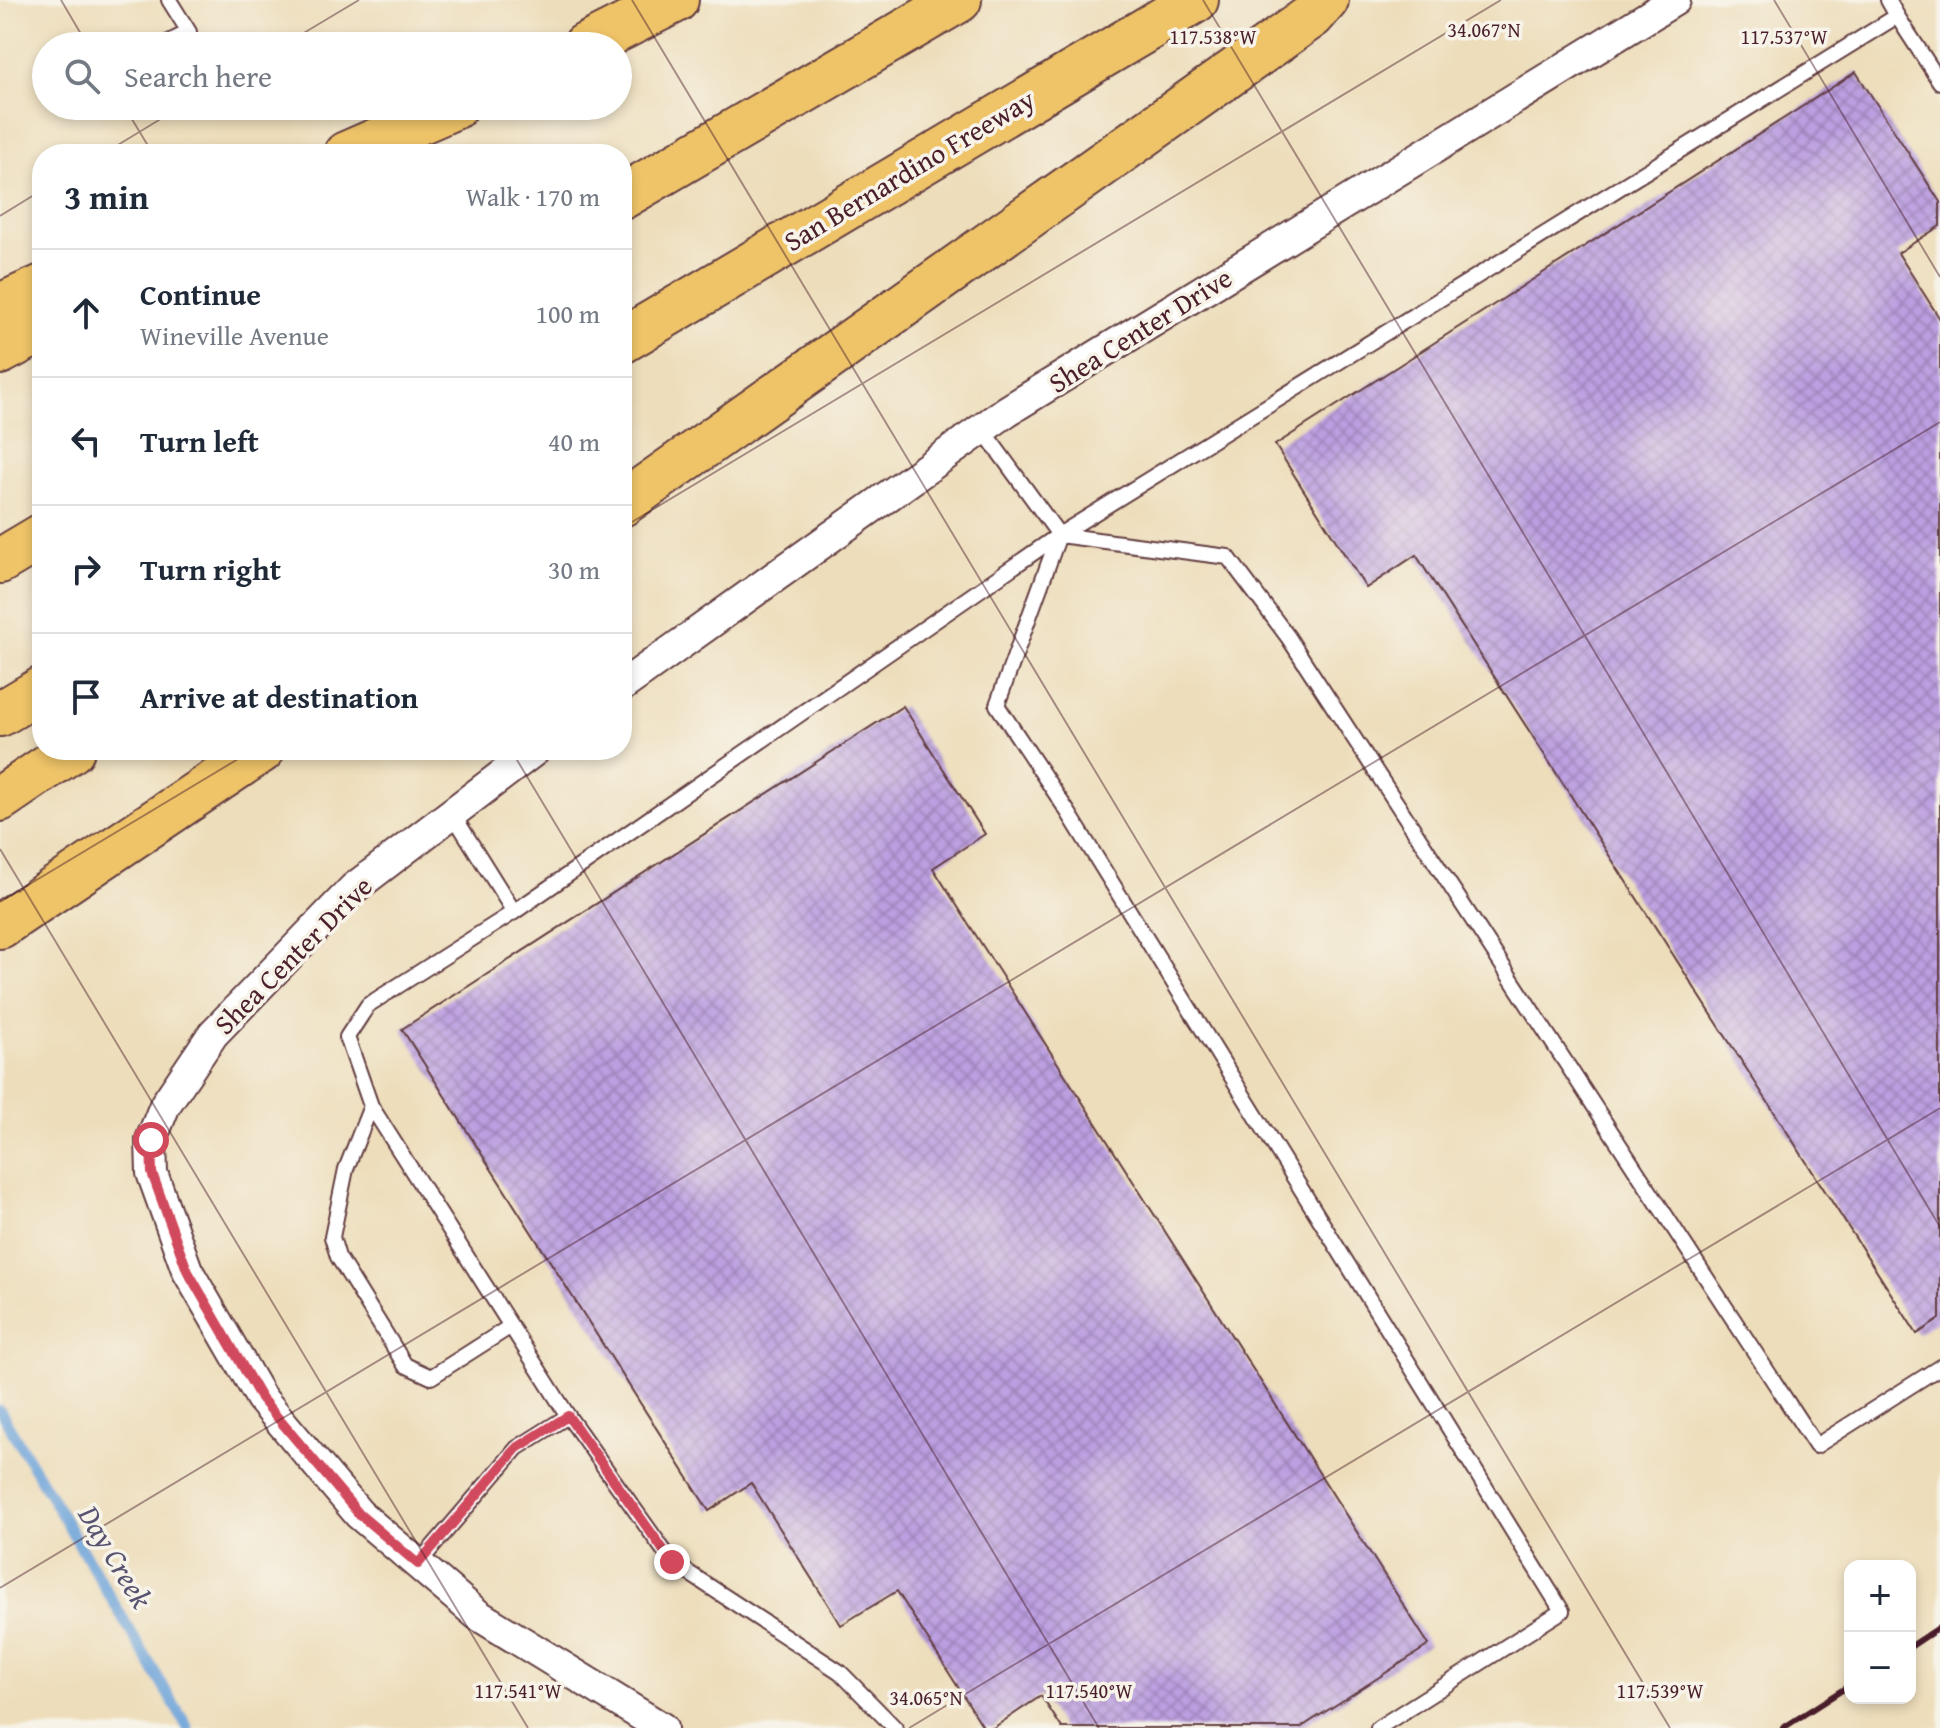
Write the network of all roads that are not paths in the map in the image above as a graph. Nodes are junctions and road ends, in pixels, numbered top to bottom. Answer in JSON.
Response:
{"nodes":[{"id":1,"x":169,"y":0,"type":"edge"},
{"id":2,"x":676,"y":0,"type":"edge"},
{"id":3,"x":959,"y":0,"type":"edge"},
{"id":4,"x":1196,"y":0,"type":"edge"},
{"id":5,"x":1326,"y":0,"type":"edge"},
{"id":6,"x":1675,"y":0,"type":"edge"},
{"id":7,"x":1888,"y":0,"type":"edge"},
{"id":8,"x":1897,"y":16,"type":"junction"},
{"id":9,"x":189,"y":32,"type":"edge"},
{"id":10,"x":613,"y":32,"type":"edge"},
{"id":11,"x":1940,"y":82,"type":"edge"},
{"id":12,"x":424,"y":120,"type":"edge"},
{"id":13,"x":442,"y":120,"type":"edge"},
{"id":14,"x":369,"y":144,"type":"edge"},
{"id":15,"x":396,"y":144,"type":"edge"},
{"id":16,"x":632,"y":191,"type":"edge"},
{"id":17,"x":32,"y":292,"type":"edge"},
{"id":18,"x":0,"y":306,"type":"edge"},
{"id":19,"x":32,"y":335,"type":"edge"},
{"id":20,"x":632,"y":335,"type":"edge"},
{"id":21,"x":0,"y":352,"type":"edge"},
{"id":22,"x":982,"y":429,"type":"junction"},
{"id":23,"x":632,"y":497,"type":"edge"},
{"id":24,"x":1059,"y":535,"type":"junction"},
{"id":25,"x":32,"y":542,"type":"edge"},
{"id":26,"x":0,"y":561,"type":"edge"},
{"id":27,"x":632,"y":679,"type":"edge"},
{"id":28,"x":32,"y":695,"type":"edge"},
{"id":29,"x":0,"y":714,"type":"edge"},
{"id":30,"x":57,"y":760,"type":"edge"},
{"id":31,"x":247,"y":760,"type":"edge"},
{"id":32,"x":522,"y":760,"type":"edge"},
{"id":33,"x":0,"y":799,"type":"edge"},
{"id":34,"x":452,"y":813,"type":"junction"},
{"id":35,"x":514,"y":912,"type":"junction"},
{"id":36,"x":0,"y":926,"type":"edge"},
{"id":37,"x":371,"y":1106,"type":"junction"},
{"id":38,"x":511,"y":1326,"type":"junction"},
{"id":39,"x":1940,"y":1367,"type":"edge"},
{"id":40,"x":568,"y":1416,"type":"junction"},
{"id":41,"x":418,"y":1564,"type":"junction"},
{"id":42,"x":662,"y":1728,"type":"edge"},
{"id":43,"x":895,"y":1728,"type":"edge"},
{"id":44,"x":1378,"y":1728,"type":"edge"}],
"edges":[{"from":1,"to":9,"type":"lane"},
{"from":2,"to":10,"type":"highway"},
{"from":3,"to":16,"type":"highway"},
{"from":4,"to":20,"type":"highway","name":"San Bernardino Freeway"},
{"from":5,"to":23,"type":"highway"},
{"from":6,"to":22,"type":"street","name":"Shea Center Drive"},
{"from":7,"to":8,"type":"lane"},
{"from":8,"to":11,"type":"lane"},
{"from":8,"to":24,"type":"lane"},
{"from":12,"to":14,"type":"highway"},
{"from":13,"to":15,"type":"highway"},
{"from":17,"to":18,"type":"highway"},
{"from":19,"to":21,"type":"highway"},
{"from":22,"to":24,"type":"lane"},
{"from":22,"to":27,"type":"street","name":"Shea Center Drive"},
{"from":24,"to":35,"type":"lane"},
{"from":24,"to":39,"type":"lane"},
{"from":24,"to":44,"type":"lane"},
{"from":25,"to":26,"type":"highway"},
{"from":28,"to":29,"type":"highway"},
{"from":30,"to":33,"type":"highway"},
{"from":31,"to":36,"type":"highway"},
{"from":32,"to":34,"type":"street","name":"Shea Center Drive"},
{"from":34,"to":35,"type":"lane"},
{"from":34,"to":41,"type":"street","name":"Shea Center Drive"},
{"from":35,"to":37,"type":"lane"},
{"from":37,"to":38,"type":"lane"},
{"from":37,"to":38,"type":"lane"},
{"from":38,"to":40,"type":"lane"},
{"from":40,"to":41,"type":"lane"},
{"from":40,"to":43,"type":"lane"},
{"from":41,"to":42,"type":"street"}]}
